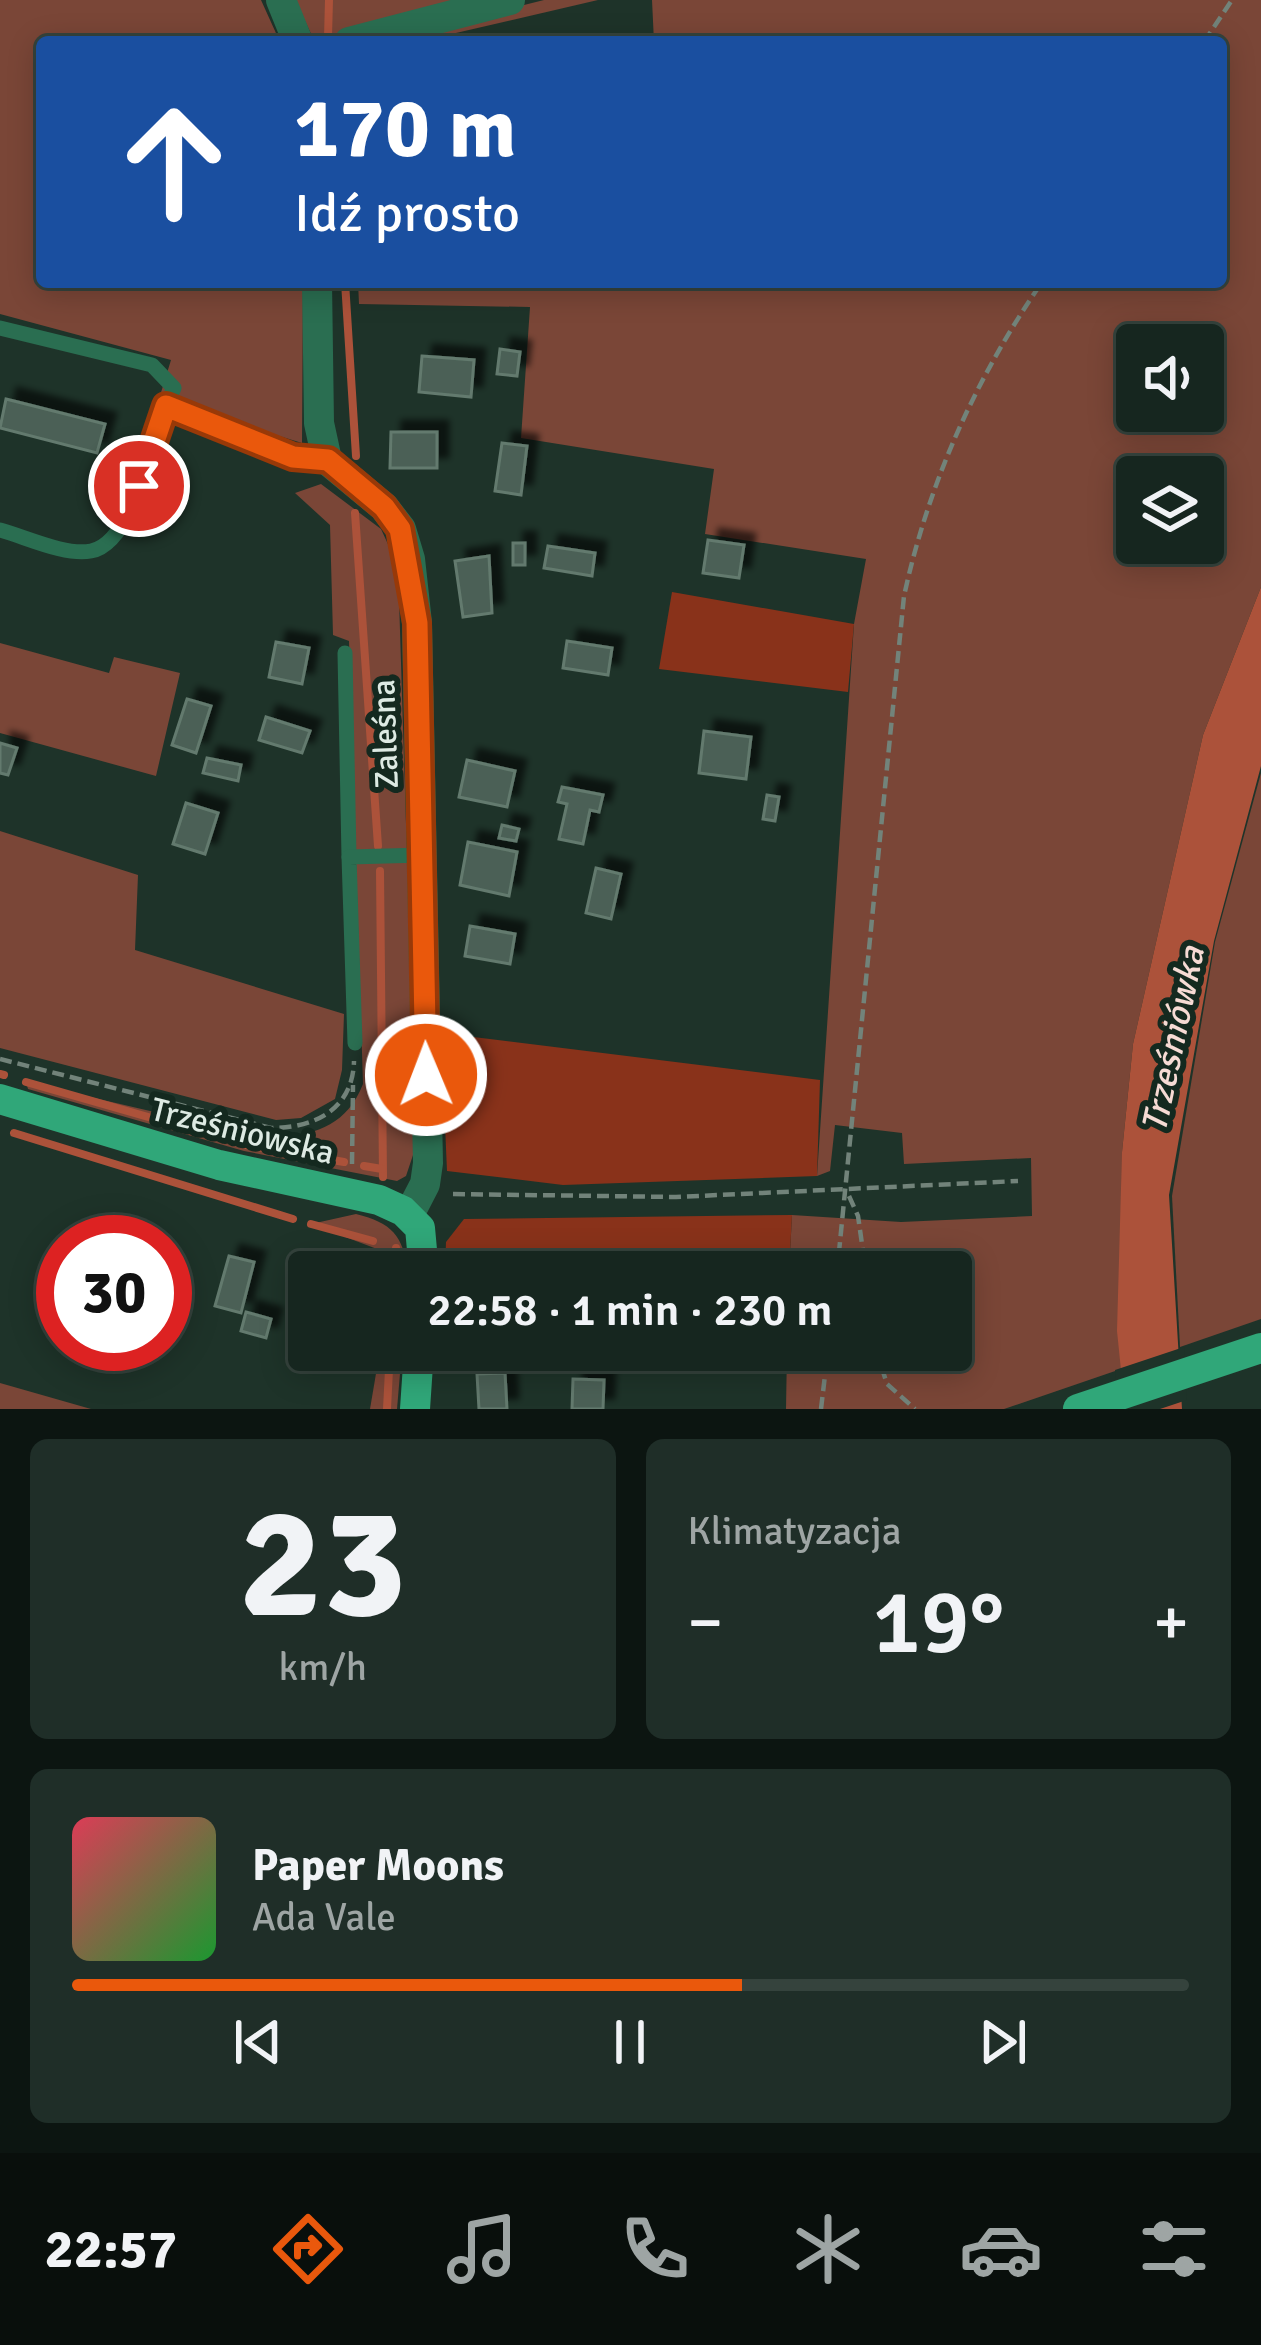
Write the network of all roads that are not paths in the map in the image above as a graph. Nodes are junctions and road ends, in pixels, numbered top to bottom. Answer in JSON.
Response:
{"nodes":[{"id":1,"x":281,"y":0,"type":"edge"},
{"id":2,"x":510,"y":0,"type":"edge"},
{"id":3,"x":296,"y":36,"type":"edge"},
{"id":4,"x":372,"y":36,"type":"edge"},
{"id":5,"x":317,"y":288,"type":"edge"},
{"id":6,"x":0,"y":328,"type":"edge"},
{"id":7,"x":166,"y":406,"type":"junction"},
{"id":8,"x":328,"y":460,"type":"junction"},
{"id":9,"x":0,"y":530,"type":"edge"},
{"id":10,"x":345,"y":653,"type":"dead end"},
{"id":11,"x":423,"y":855,"type":"junction"},
{"id":12,"x":349,"y":857,"type":"junction"},
{"id":13,"x":355,"y":1043,"type":"road end"},
{"id":14,"x":0,"y":1099,"type":"edge"},
{"id":15,"x":409,"y":1215,"type":"junction"},
{"id":16,"x":423,"y":1251,"type":"edge"},
{"id":17,"x":1261,"y":1348,"type":"edge"},
{"id":18,"x":418,"y":1371,"type":"edge"},
{"id":19,"x":416,"y":1409,"type":"edge"},
{"id":20,"x":1078,"y":1409,"type":"edge"}],
"edges":[{"from":1,"to":3,"type":"street"},
{"from":2,"to":4,"type":"street"},
{"from":5,"to":8,"type":"street"},
{"from":6,"to":7,"type":"lane"},
{"from":7,"to":8,"type":"lane"},
{"from":7,"to":9,"type":"lane"},
{"from":8,"to":11,"type":"street","name":"Zaleśna"},
{"from":10,"to":12,"type":"lane"},
{"from":11,"to":12,"type":"lane"},
{"from":11,"to":15,"type":"street","name":"Zaleśna"},
{"from":12,"to":13,"type":"lane"},
{"from":14,"to":15,"type":"main road","name":"Trześniowska"},
{"from":15,"to":16,"type":"main road"},
{"from":17,"to":20,"type":"main road"},
{"from":18,"to":19,"type":"main road"}]}
